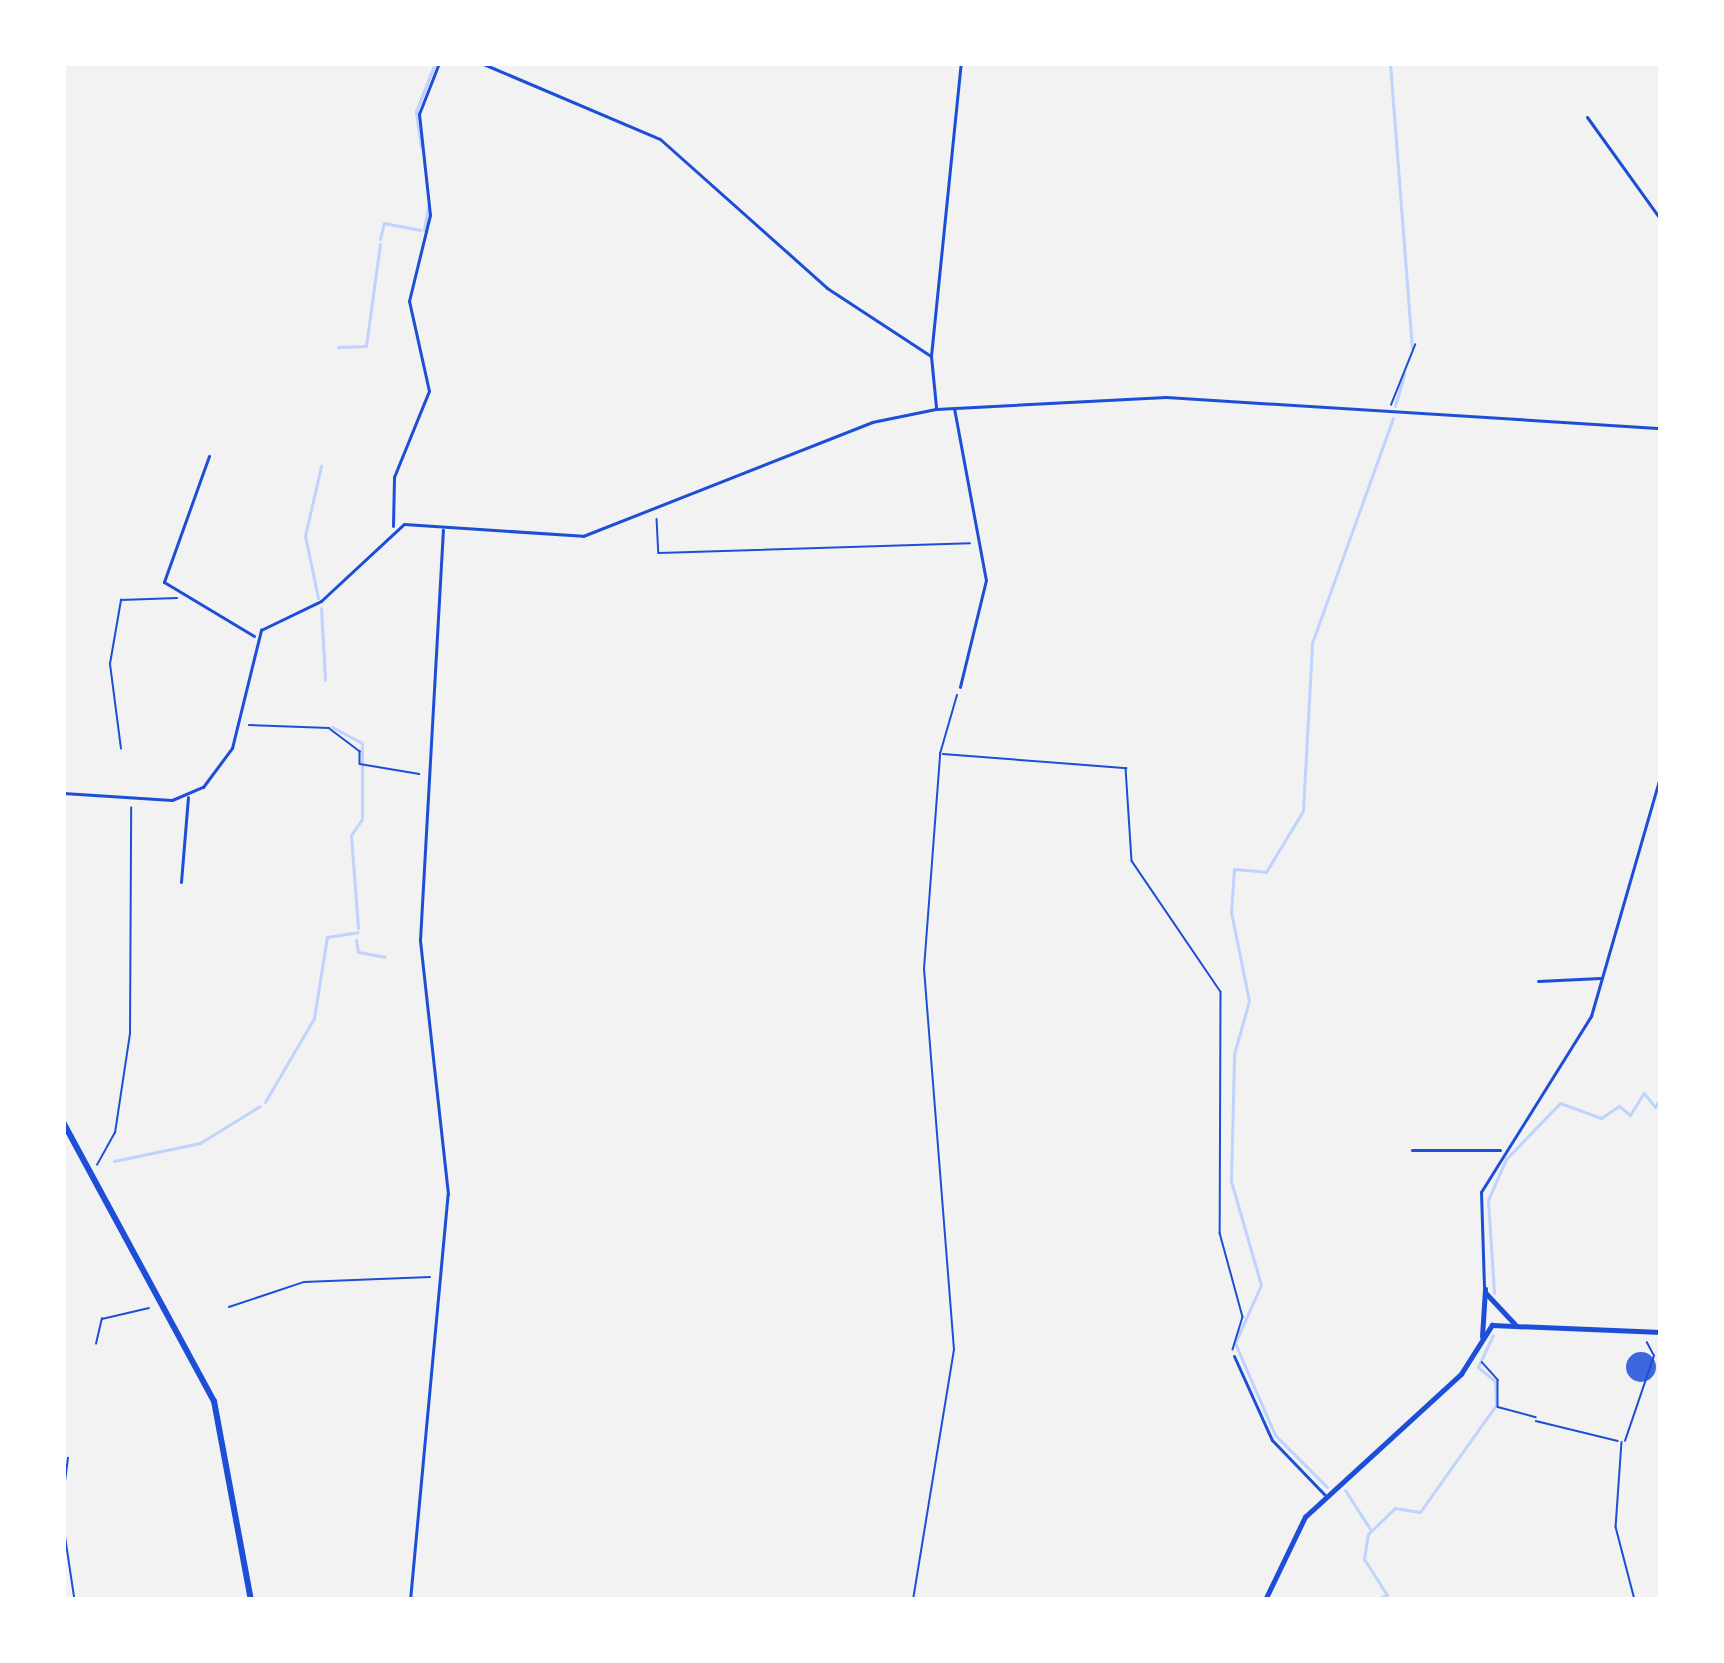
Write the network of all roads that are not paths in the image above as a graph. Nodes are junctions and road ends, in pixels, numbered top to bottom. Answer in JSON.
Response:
{"nodes":[{"id":1,"x":439,"y":63,"type":"edge"},
{"id":2,"x":481,"y":63,"type":"edge"},
{"id":3,"x":961,"y":63,"type":"edge"},
{"id":4,"x":1587,"y":117,"type":"dead end"},
{"id":5,"x":1661,"y":220,"type":"edge"},
{"id":6,"x":931,"y":356,"type":"junction"},
{"id":7,"x":954,"y":407,"type":"junction"},
{"id":8,"x":936,"y":409,"type":"junction"},
{"id":9,"x":1661,"y":428,"type":"edge"},
{"id":10,"x":209,"y":457,"type":"dead end"},
{"id":11,"x":394,"y":527,"type":"junction"},
{"id":12,"x":443,"y":529,"type":"junction"},
{"id":13,"x":256,"y":637,"type":"junction"},
{"id":14,"x":960,"y":687,"type":"road end"},
{"id":15,"x":1661,"y":772,"type":"edge"},
{"id":16,"x":63,"y":793,"type":"edge"},
{"id":17,"x":188,"y":795,"type":"junction"},
{"id":18,"x":182,"y":882,"type":"dead end"},
{"id":19,"x":1602,"y":978,"type":"junction"},
{"id":20,"x":1538,"y":981,"type":"dead end"},
{"id":21,"x":63,"y":1122,"type":"edge"},
{"id":22,"x":1412,"y":1150,"type":"dead end"},
{"id":23,"x":1502,"y":1151,"type":"junction"},
{"id":24,"x":1485,"y":1289,"type":"junction"},
{"id":25,"x":1497,"y":1311,"type":"junction"},
{"id":26,"x":1484,"y":1317,"type":"junction"},
{"id":27,"x":1494,"y":1324,"type":"junction"},
{"id":28,"x":1515,"y":1324,"type":"junction"},
{"id":29,"x":1661,"y":1332,"type":"edge"},
{"id":30,"x":1481,"y":1341,"type":"junction"},
{"id":31,"x":1234,"y":1356,"type":"road end"},
{"id":32,"x":1327,"y":1496,"type":"junction"},
{"id":33,"x":251,"y":1600,"type":"edge"},
{"id":34,"x":410,"y":1600,"type":"edge"},
{"id":35,"x":1265,"y":1600,"type":"edge"}],
"edges":[{"from":1,"to":11,"type":"street"},
{"from":2,"to":6,"type":"street"},
{"from":3,"to":6,"type":"street"},
{"from":4,"to":5,"type":"street"},
{"from":6,"to":8,"type":"street"},
{"from":7,"to":8,"type":"street"},
{"from":7,"to":9,"type":"street"},
{"from":7,"to":14,"type":"street"},
{"from":8,"to":12,"type":"street"},
{"from":10,"to":13,"type":"street"},
{"from":11,"to":12,"type":"street"},
{"from":11,"to":13,"type":"street"},
{"from":12,"to":34,"type":"street"},
{"from":13,"to":17,"type":"street"},
{"from":15,"to":19,"type":"street"},
{"from":16,"to":17,"type":"street"},
{"from":17,"to":18,"type":"street"},
{"from":19,"to":20,"type":"street"},
{"from":19,"to":23,"type":"street"},
{"from":21,"to":33,"type":"main road"},
{"from":22,"to":23,"type":"street"},
{"from":23,"to":24,"type":"street"},
{"from":24,"to":25,"type":"street"},
{"from":24,"to":26,"type":"street"},
{"from":25,"to":26,"type":"street"},
{"from":25,"to":27,"type":"street"},
{"from":25,"to":28,"type":"street"},
{"from":26,"to":27,"type":"street"},
{"from":26,"to":30,"type":"street"},
{"from":27,"to":28,"type":"street"},
{"from":27,"to":30,"type":"street"},
{"from":28,"to":29,"type":"street"},
{"from":30,"to":32,"type":"street"},
{"from":31,"to":32,"type":"street"},
{"from":32,"to":35,"type":"street"}]}
